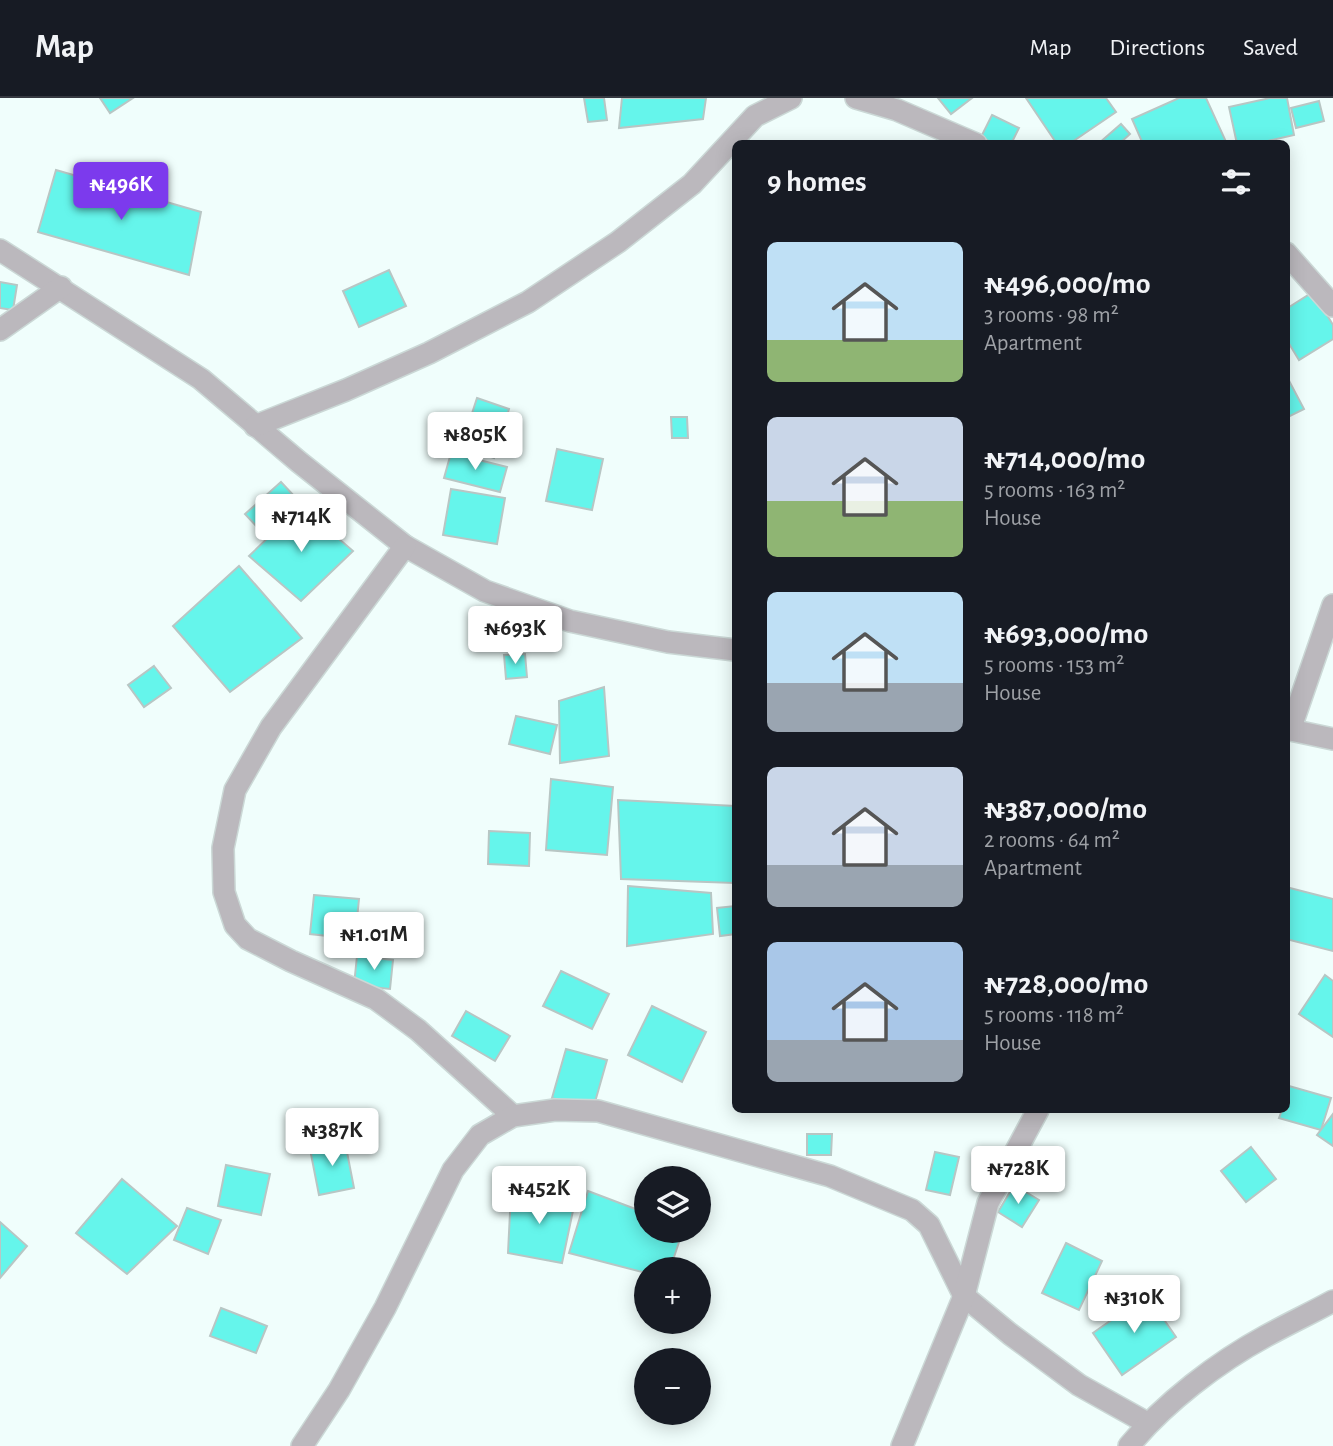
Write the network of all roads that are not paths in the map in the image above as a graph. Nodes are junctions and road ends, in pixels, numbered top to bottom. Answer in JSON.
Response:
{"nodes":[{"id":1,"x":791,"y":98,"type":"edge"},
{"id":2,"x":856,"y":98,"type":"edge"},
{"id":3,"x":733,"y":140,"type":"edge"},
{"id":4,"x":967,"y":140,"type":"edge"},
{"id":5,"x":732,"y":141,"type":"edge"},
{"id":6,"x":0,"y":250,"type":"edge"},
{"id":7,"x":1290,"y":258,"type":"edge"},
{"id":8,"x":61,"y":287,"type":"junction"},
{"id":9,"x":1333,"y":306,"type":"edge"},
{"id":10,"x":0,"y":330,"type":"edge"},
{"id":11,"x":255,"y":426,"type":"junction"},
{"id":12,"x":405,"y":547,"type":"junction"},
{"id":13,"x":1333,"y":605,"type":"edge"},
{"id":14,"x":732,"y":650,"type":"edge"},
{"id":15,"x":1290,"y":723,"type":"edge"},
{"id":16,"x":1290,"y":729,"type":"edge"},
{"id":17,"x":1333,"y":739,"type":"edge"},
{"id":18,"x":1036,"y":1113,"type":"edge"},
{"id":19,"x":513,"y":1116,"type":"junction"},
{"id":20,"x":964,"y":1296,"type":"junction"},
{"id":21,"x":1333,"y":1301,"type":"edge"},
{"id":22,"x":1147,"y":1423,"type":"junction"},
{"id":23,"x":302,"y":1446,"type":"edge"},
{"id":24,"x":902,"y":1446,"type":"edge"},
{"id":25,"x":1129,"y":1446,"type":"edge"}],
"edges":[{"from":1,"to":3,"type":"street"},
{"from":2,"to":4,"type":"street"},
{"from":5,"to":11,"type":"street"},
{"from":6,"to":8,"type":"street"},
{"from":7,"to":9,"type":"street"},
{"from":8,"to":10,"type":"street"},
{"from":8,"to":11,"type":"street"},
{"from":11,"to":12,"type":"street"},
{"from":12,"to":14,"type":"street"},
{"from":12,"to":19,"type":"street"},
{"from":13,"to":15,"type":"street"},
{"from":16,"to":17,"type":"street"},
{"from":18,"to":20,"type":"street"},
{"from":19,"to":20,"type":"street"},
{"from":19,"to":23,"type":"street"},
{"from":20,"to":22,"type":"street"},
{"from":20,"to":24,"type":"street"},
{"from":21,"to":22,"type":"street"},
{"from":22,"to":25,"type":"street"}]}
